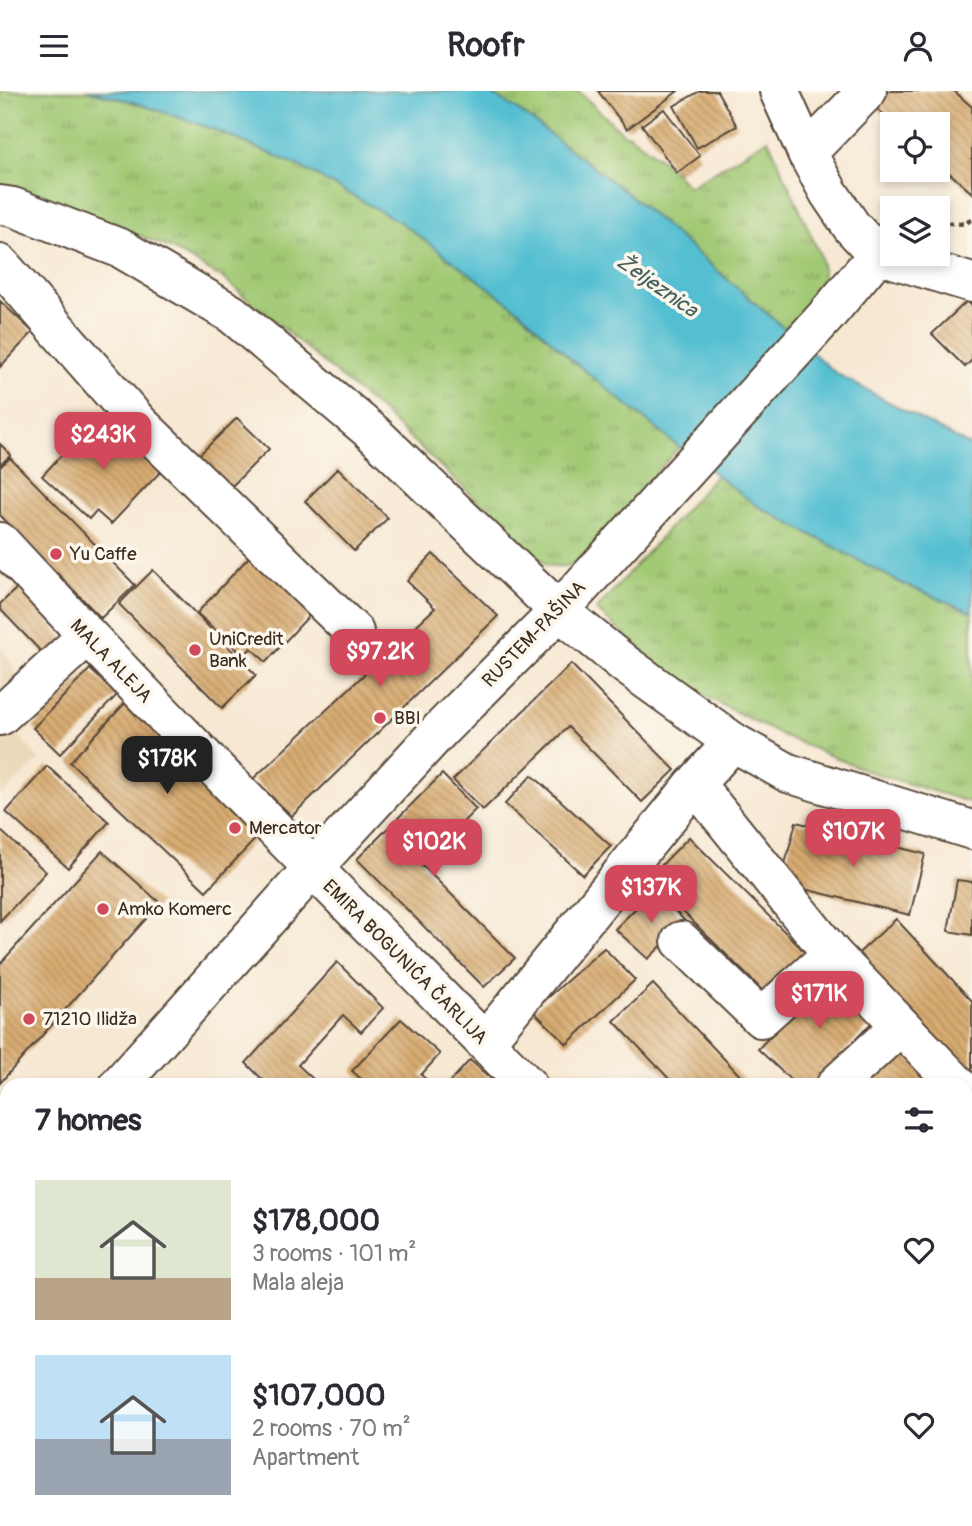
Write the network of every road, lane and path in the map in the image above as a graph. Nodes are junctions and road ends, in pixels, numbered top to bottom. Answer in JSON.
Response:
{"nodes":[{"id":1,"x":779,"y":91,"type":"edge"},
{"id":2,"x":867,"y":91,"type":"edge"},
{"id":3,"x":807,"y":153,"type":"junction"},
{"id":4,"x":0,"y":205,"type":"edge"},
{"id":5,"x":972,"y":218,"type":"edge"},
{"id":6,"x":950,"y":223,"type":"edge"},
{"id":7,"x":880,"y":243,"type":"edge"},
{"id":8,"x":0,"y":264,"type":"edge"},
{"id":9,"x":883,"y":266,"type":"edge"},
{"id":10,"x":930,"y":266,"type":"edge"},
{"id":11,"x":972,"y":283,"type":"edge"},
{"id":12,"x":0,"y":542,"type":"edge"},
{"id":13,"x":568,"y":601,"type":"junction"},
{"id":14,"x":354,"y":632,"type":"dead end"},
{"id":15,"x":87,"y":636,"type":"junction"},
{"id":16,"x":0,"y":716,"type":"edge"},
{"id":17,"x":733,"y":742,"type":"junction"},
{"id":18,"x":693,"y":786,"type":"junction"},
{"id":19,"x":972,"y":830,"type":"edge"},
{"id":20,"x":312,"y":869,"type":"junction"},
{"id":21,"x":681,"y":941,"type":"dead end"},
{"id":22,"x":832,"y":954,"type":"junction"},
{"id":23,"x":900,"y":1026,"type":"junction"},
{"id":24,"x":485,"y":1042,"type":"junction"},
{"id":25,"x":125,"y":1078,"type":"edge"},
{"id":26,"x":520,"y":1078,"type":"edge"},
{"id":27,"x":844,"y":1078,"type":"edge"},
{"id":28,"x":951,"y":1078,"type":"edge"}],
"edges":[{"from":1,"to":3,"type":"street"},
{"from":2,"to":3,"type":"street"},
{"from":3,"to":7,"type":"street"},
{"from":4,"to":13,"type":"street"},
{"from":5,"to":6,"type":"path"},
{"from":8,"to":14,"type":"street"},
{"from":9,"to":13,"type":"street","name":"RUSTEM-PAŠINA"},
{"from":10,"to":11,"type":"street"},
{"from":12,"to":15,"type":"street","name":"MALA ALEJA"},
{"from":13,"to":17,"type":"street"},
{"from":13,"to":20,"type":"street","name":"RUSTEM-PAŠINA"},
{"from":15,"to":16,"type":"street"},
{"from":15,"to":20,"type":"street","name":"MALA ALEJA"},
{"from":17,"to":18,"type":"street"},
{"from":17,"to":19,"type":"street"},
{"from":18,"to":22,"type":"street"},
{"from":18,"to":24,"type":"street"},
{"from":20,"to":24,"type":"street","name":"EMIRA BOGUNIĆA ČARLIJA"},
{"from":20,"to":25,"type":"street","name":"RUSTEM-PAŠINA"},
{"from":21,"to":22,"type":"street"},
{"from":22,"to":23,"type":"street"},
{"from":23,"to":27,"type":"street"},
{"from":23,"to":28,"type":"street"},
{"from":24,"to":26,"type":"street","name":"EMIRA BOGUNIĆA ČARLIJA"}]}
